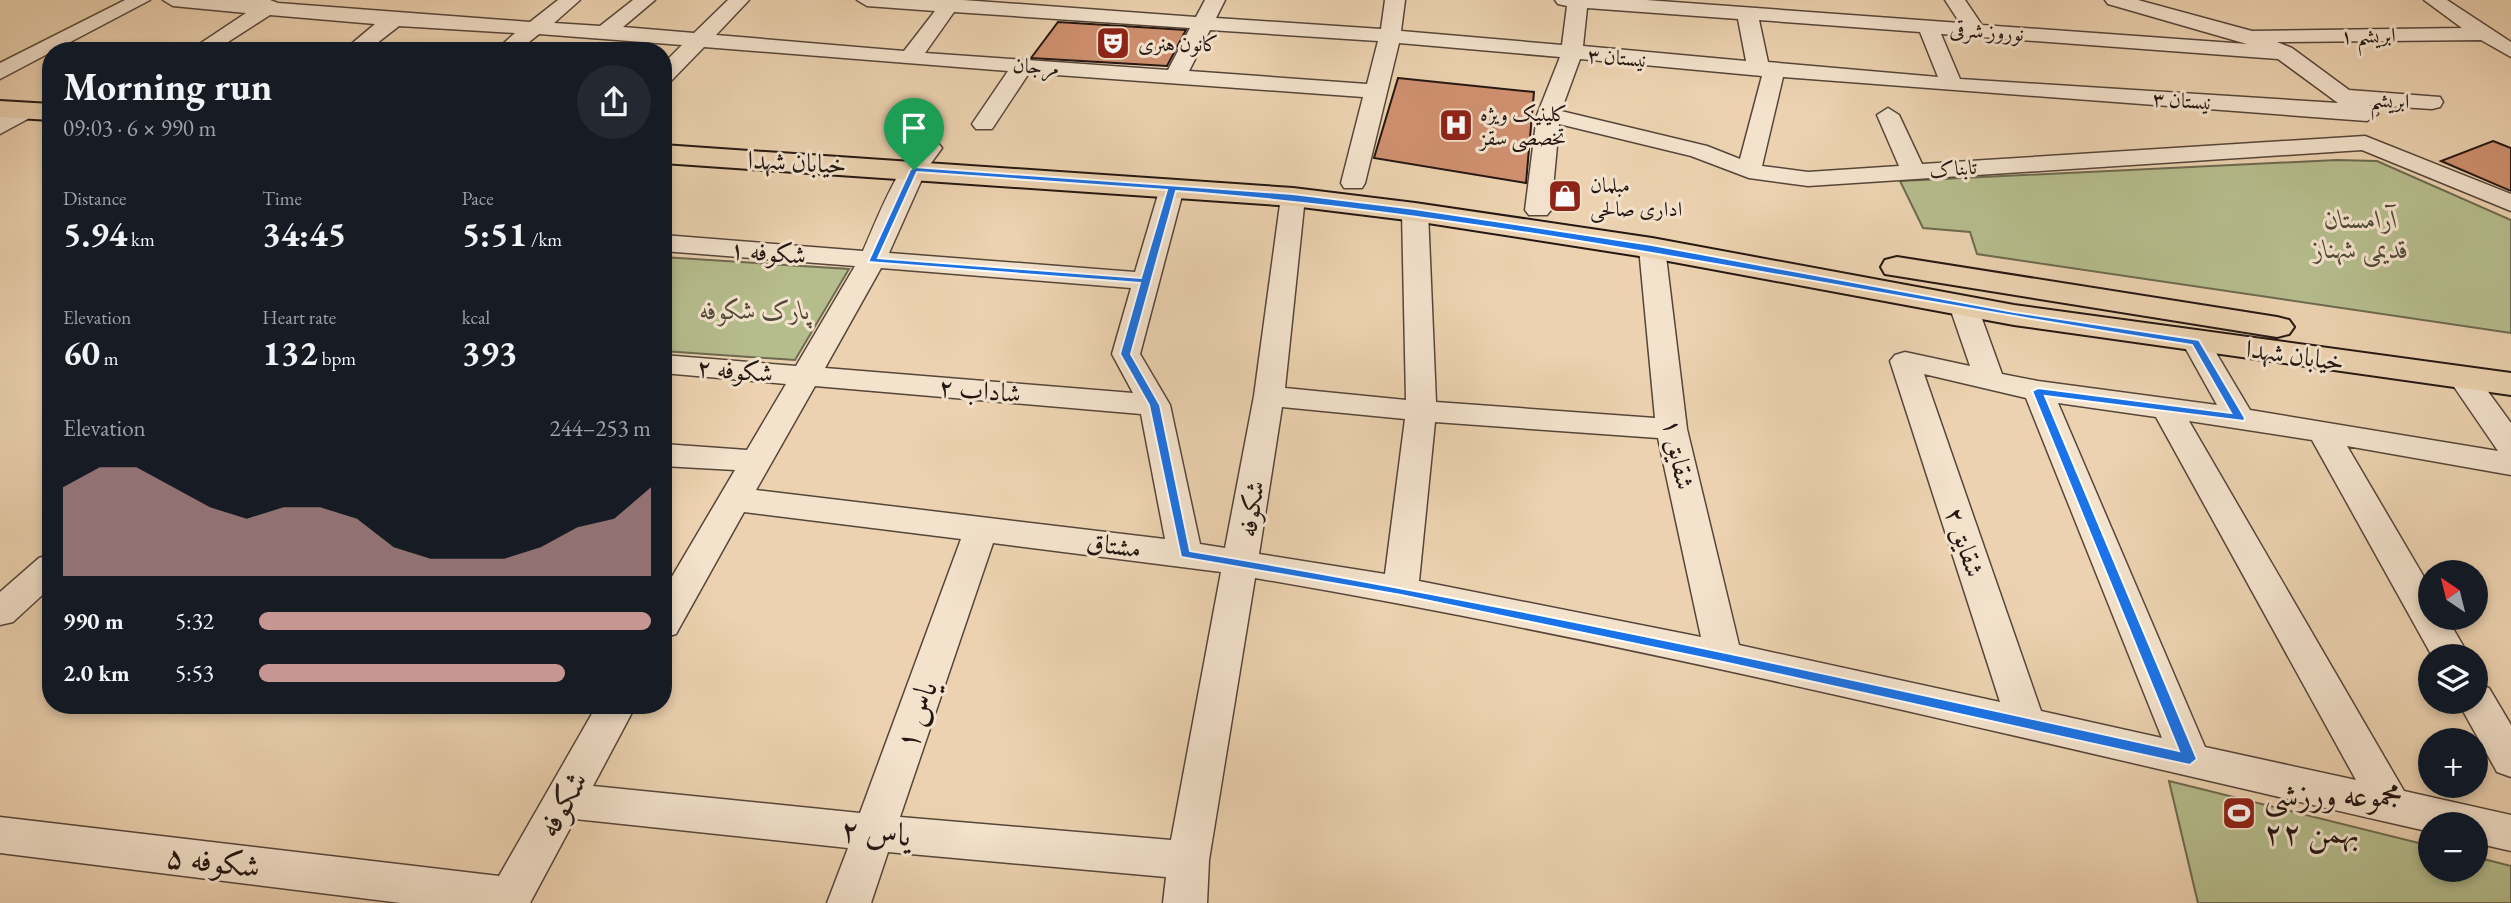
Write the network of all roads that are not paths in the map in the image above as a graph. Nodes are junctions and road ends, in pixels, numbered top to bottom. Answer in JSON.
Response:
{"nodes":[{"id":1,"x":140,"y":0,"type":"edge"},
{"id":2,"x":173,"y":0,"type":"edge"},
{"id":3,"x":428,"y":0,"type":"edge"},
{"id":4,"x":570,"y":0,"type":"edge"},
{"id":5,"x":645,"y":0,"type":"edge"},
{"id":6,"x":739,"y":0,"type":"edge"},
{"id":7,"x":867,"y":0,"type":"edge"},
{"id":8,"x":1215,"y":0,"type":"edge"},
{"id":9,"x":1395,"y":0,"type":"edge"},
{"id":10,"x":1955,"y":0,"type":"edge"},
{"id":11,"x":2115,"y":0,"type":"edge"},
{"id":12,"x":2434,"y":0,"type":"edge"},
{"id":13,"x":1572,"y":1,"type":"edge"},
{"id":14,"x":1611,"y":2,"type":"edge"},
{"id":15,"x":950,"y":3,"type":"edge"},
{"id":16,"x":273,"y":5,"type":"edge"},
{"id":17,"x":1746,"y":13,"type":"junction"},
{"id":18,"x":396,"y":20,"type":"junction"},
{"id":19,"x":1202,"y":25,"type":"junction"},
{"id":20,"x":1928,"y":27,"type":"junction"},
{"id":21,"x":534,"y":28,"type":"junction"},
{"id":22,"x":1976,"y":30,"type":"junction"},
{"id":23,"x":605,"y":32,"type":"junction"},
{"id":24,"x":2488,"y":34,"type":"junction"},
{"id":25,"x":1390,"y":36,"type":"junction"},
{"id":26,"x":2247,"y":37,"type":"junction"},
{"id":27,"x":699,"y":40,"type":"junction"},
{"id":28,"x":58,"y":42,"type":"edge"},
{"id":29,"x":213,"y":42,"type":"edge"},
{"id":30,"x":365,"y":42,"type":"edge"},
{"id":31,"x":516,"y":42,"type":"edge"},
{"id":32,"x":42,"y":50,"type":"edge"},
{"id":33,"x":2511,"y":51,"type":"edge"},
{"id":34,"x":1572,"y":53,"type":"junction"},
{"id":35,"x":2284,"y":53,"type":"junction"},
{"id":36,"x":910,"y":58,"type":"junction"},
{"id":37,"x":1023,"y":65,"type":"junction"},
{"id":38,"x":672,"y":67,"type":"edge"},
{"id":39,"x":1767,"y":70,"type":"junction"},
{"id":40,"x":0,"y":72,"type":"edge"},
{"id":41,"x":1177,"y":75,"type":"junction"},
{"id":42,"x":1952,"y":85,"type":"junction"},
{"id":43,"x":0,"y":90,"type":"edge"},
{"id":44,"x":1373,"y":91,"type":"junction"},
{"id":45,"x":42,"y":92,"type":"edge"},
{"id":46,"x":2348,"y":97,"type":"junction"},
{"id":47,"x":2432,"y":102,"type":"dead end"},
{"id":48,"x":26,"y":110,"type":"edge"},
{"id":49,"x":2367,"y":112,"type":"junction"},
{"id":50,"x":1548,"y":115,"type":"junction"},
{"id":51,"x":1888,"y":115,"type":"dead end"},
{"id":52,"x":984,"y":124,"type":"dead end"},
{"id":53,"x":0,"y":127,"type":"edge"},
{"id":54,"x":672,"y":129,"type":"edge"},
{"id":55,"x":2365,"y":143,"type":"junction"},
{"id":56,"x":672,"y":154,"type":"edge"},
{"id":57,"x":922,"y":159,"type":"junction"},
{"id":58,"x":1749,"y":170,"type":"junction"},
{"id":59,"x":1913,"y":171,"type":"junction"},
{"id":60,"x":1353,"y":183,"type":"junction"},
{"id":61,"x":1172,"y":188,"type":"junction"},
{"id":62,"x":1293,"y":197,"type":"junction"},
{"id":63,"x":2511,"y":202,"type":"edge"},
{"id":64,"x":1538,"y":209,"type":"junction"},
{"id":65,"x":1415,"y":212,"type":"junction"},
{"id":66,"x":672,"y":244,"type":"edge"},
{"id":67,"x":1652,"y":248,"type":"junction"},
{"id":68,"x":872,"y":260,"type":"junction"},
{"id":69,"x":1145,"y":281,"type":"junction"},
{"id":70,"x":1963,"y":305,"type":"junction"},
{"id":71,"x":2196,"y":342,"type":"junction"},
{"id":72,"x":2511,"y":360,"type":"edge"},
{"id":73,"x":672,"y":365,"type":"edge"},
{"id":74,"x":806,"y":376,"type":"junction"},
{"id":75,"x":1989,"y":378,"type":"junction"},
{"id":76,"x":2463,"y":378,"type":"junction"},
{"id":77,"x":2511,"y":384,"type":"edge"},
{"id":78,"x":2038,"y":391,"type":"junction"},
{"id":79,"x":1269,"y":396,"type":"junction"},
{"id":80,"x":1155,"y":405,"type":"junction"},
{"id":81,"x":2166,"y":409,"type":"junction"},
{"id":82,"x":1421,"y":411,"type":"junction"},
{"id":83,"x":2240,"y":418,"type":"junction"},
{"id":84,"x":1672,"y":429,"type":"junction"},
{"id":85,"x":2322,"y":431,"type":"junction"},
{"id":86,"x":2511,"y":446,"type":"edge"},
{"id":87,"x":672,"y":456,"type":"edge"},
{"id":88,"x":754,"y":461,"type":"junction"},
{"id":89,"x":2511,"y":464,"type":"edge"},
{"id":90,"x":735,"y":499,"type":"junction"},
{"id":91,"x":982,"y":527,"type":"junction"},
{"id":92,"x":1185,"y":554,"type":"junction"},
{"id":93,"x":1241,"y":566,"type":"junction"},
{"id":94,"x":42,"y":580,"type":"edge"},
{"id":95,"x":1401,"y":590,"type":"junction"},
{"id":96,"x":672,"y":608,"type":"edge"},
{"id":97,"x":0,"y":612,"type":"edge"},
{"id":98,"x":2444,"y":644,"type":"edge"},
{"id":99,"x":1723,"y":656,"type":"junction"},
{"id":100,"x":612,"y":714,"type":"edge"},
{"id":101,"x":2485,"y":714,"type":"edge"},
{"id":102,"x":2026,"y":724,"type":"junction"},
{"id":103,"x":2190,"y":759,"type":"junction"},
{"id":104,"x":2511,"y":760,"type":"edge"},
{"id":105,"x":564,"y":800,"type":"junction"},
{"id":106,"x":2390,"y":805,"type":"junction"},
{"id":107,"x":2420,"y":812,"type":"edge"},
{"id":108,"x":2488,"y":828,"type":"edge"},
{"id":109,"x":875,"y":832,"type":"junction"},
{"id":110,"x":2511,"y":833,"type":"edge"},
{"id":111,"x":0,"y":835,"type":"edge"},
{"id":112,"x":1188,"y":860,"type":"junction"},
{"id":113,"x":508,"y":900,"type":"edge"},
{"id":114,"x":849,"y":903,"type":"edge"},
{"id":115,"x":1185,"y":903,"type":"edge"}],
"edges":[{"from":1,"to":28,"type":"street"},
{"from":2,"to":16,"type":"street","name":"مرجان"},
{"from":3,"to":18,"type":"street"},
{"from":4,"to":21,"type":"street"},
{"from":5,"to":23,"type":"street"},
{"from":6,"to":27,"type":"street"},
{"from":7,"to":15,"type":"street","name":"نیستان ۳"},
{"from":8,"to":19,"type":"street"},
{"from":9,"to":25,"type":"street"},
{"from":10,"to":22,"type":"street"},
{"from":11,"to":26,"type":"street"},
{"from":12,"to":24,"type":"street"},
{"from":13,"to":14,"type":"street","name":"نوروز شرقی"},
{"from":13,"to":34,"type":"street"},
{"from":14,"to":17,"type":"street","name":"نوروز شرقی"},
{"from":15,"to":19,"type":"street","name":"نیستان ۳"},
{"from":15,"to":36,"type":"street"},
{"from":16,"to":18,"type":"street","name":"مرجان"},
{"from":16,"to":29,"type":"street"},
{"from":17,"to":20,"type":"street","name":"نوروز شرقی"},
{"from":17,"to":39,"type":"street"},
{"from":18,"to":21,"type":"street","name":"مرجان"},
{"from":18,"to":30,"type":"street"},
{"from":19,"to":25,"type":"street","name":"نیستان ۳"},
{"from":19,"to":41,"type":"street"},
{"from":20,"to":22,"type":"street","name":"نوروز شرقی"},
{"from":20,"to":42,"type":"street"},
{"from":21,"to":23,"type":"street","name":"مرجان"},
{"from":21,"to":31,"type":"street"},
{"from":22,"to":35,"type":"street","name":"نوروز شرقی"},
{"from":23,"to":27,"type":"street","name":"مرجان"},
{"from":24,"to":26,"type":"street","name":"ابریشم ۱"},
{"from":24,"to":33,"type":"street"},
{"from":25,"to":34,"type":"street","name":"نیستان ۳"},
{"from":25,"to":44,"type":"street"},
{"from":26,"to":35,"type":"street"},
{"from":27,"to":36,"type":"street","name":"مرجان"},
{"from":27,"to":38,"type":"street"},
{"from":32,"to":40,"type":"street"},
{"from":34,"to":39,"type":"street","name":"نیستان ۳"},
{"from":34,"to":50,"type":"street"},
{"from":35,"to":46,"type":"street"},
{"from":36,"to":37,"type":"street","name":"مرجان"},
{"from":37,"to":41,"type":"street","name":"مرجان"},
{"from":37,"to":52,"type":"street"},
{"from":39,"to":42,"type":"street","name":"نیستان ۳"},
{"from":39,"to":58,"type":"street"},
{"from":41,"to":44,"type":"street","name":"مرجان"},
{"from":42,"to":49,"type":"street","name":"نیستان ۳"},
{"from":43,"to":45,"type":"main road"},
{"from":44,"to":60,"type":"street"},
{"from":46,"to":47,"type":"street","name":"ابریشم"},
{"from":46,"to":49,"type":"street"},
{"from":48,"to":53,"type":"street"},
{"from":49,"to":55,"type":"street"},
{"from":50,"to":58,"type":"street","name":"تابناک"},
{"from":50,"to":64,"type":"street"},
{"from":51,"to":59,"type":"street"},
{"from":54,"to":57,"type":"main road","name":"خیابان شهدا"},
{"from":55,"to":59,"type":"street","name":"تابناک"},
{"from":55,"to":63,"type":"street"},
{"from":56,"to":57,"type":"main road","name":"خیابان شهدا"},
{"from":57,"to":60,"type":"main road","name":"خیابان شهدا"},
{"from":57,"to":61,"type":"main road","name":"خیابان شهدا"},
{"from":57,"to":68,"type":"street"},
{"from":58,"to":59,"type":"street","name":"تابناک"},
{"from":60,"to":64,"type":"main road","name":"خیابان شهدا"},
{"from":61,"to":62,"type":"main road","name":"خیابان شهدا"},
{"from":61,"to":69,"type":"street"},
{"from":62,"to":65,"type":"main road","name":"خیابان شهدا"},
{"from":62,"to":79,"type":"street","name":"شکوفه"},
{"from":64,"to":72,"type":"main road","name":"خیابان شهدا"},
{"from":65,"to":67,"type":"main road","name":"خیابان شهدا"},
{"from":65,"to":82,"type":"street"},
{"from":66,"to":68,"type":"street","name":"شکوفه ۱"},
{"from":67,"to":70,"type":"main road","name":"خیابان شهدا"},
{"from":67,"to":84,"type":"street","name":"شقایق ۱"},
{"from":68,"to":69,"type":"street","name":"شکوفه ۱"},
{"from":68,"to":74,"type":"street"},
{"from":69,"to":80,"type":"street"},
{"from":70,"to":71,"type":"main road","name":"خیابان شهدا"},
{"from":70,"to":75,"type":"street"},
{"from":71,"to":76,"type":"main road","name":"خیابان شهدا"},
{"from":71,"to":83,"type":"street"},
{"from":73,"to":74,"type":"street","name":"شکوفه ۲"},
{"from":74,"to":80,"type":"street","name":"شاداب ۲"},
{"from":74,"to":88,"type":"street"},
{"from":75,"to":78,"type":"street"},
{"from":75,"to":102,"type":"street","name":"شقایق ۲"},
{"from":76,"to":77,"type":"main road","name":"خیابان شهدا"},
{"from":76,"to":86,"type":"street"},
{"from":78,"to":81,"type":"street"},
{"from":78,"to":103,"type":"street"},
{"from":79,"to":82,"type":"street"},
{"from":79,"to":93,"type":"street","name":"شکوفه"},
{"from":80,"to":92,"type":"street"},
{"from":81,"to":83,"type":"street"},
{"from":81,"to":106,"type":"street"},
{"from":82,"to":84,"type":"street"},
{"from":82,"to":95,"type":"street"},
{"from":83,"to":85,"type":"street"},
{"from":84,"to":99,"type":"street","name":"شقایق ۱"},
{"from":85,"to":89,"type":"street"},
{"from":85,"to":98,"type":"street"},
{"from":87,"to":88,"type":"street"},
{"from":88,"to":90,"type":"street"},
{"from":90,"to":91,"type":"street","name":"مشتاق"},
{"from":90,"to":96,"type":"street"},
{"from":91,"to":92,"type":"street","name":"مشتاق"},
{"from":91,"to":109,"type":"street","name":"یاس ۱"},
{"from":92,"to":93,"type":"street","name":"مشتاق"},
{"from":93,"to":95,"type":"street","name":"مشتاق"},
{"from":93,"to":112,"type":"street","name":"شکوفه"},
{"from":94,"to":97,"type":"street"},
{"from":95,"to":99,"type":"street","name":"مشتاق"},
{"from":99,"to":102,"type":"street","name":"مشتاق"},
{"from":100,"to":105,"type":"street","name":"شکوفه"},
{"from":101,"to":104,"type":"street"},
{"from":102,"to":103,"type":"street","name":"مشتاق"},
{"from":103,"to":106,"type":"street","name":"مشتاق"},
{"from":105,"to":109,"type":"street","name":"یاس ۲"},
{"from":105,"to":113,"type":"street","name":"شکوفه"},
{"from":106,"to":107,"type":"street","name":"مشتاق"},
{"from":108,"to":110,"type":"street","name":"مشتاق"},
{"from":109,"to":112,"type":"street","name":"یاس ۲"},
{"from":109,"to":114,"type":"street","name":"یاس ۱"},
{"from":111,"to":113,"type":"street","name":"شکوفه ۵"},
{"from":112,"to":115,"type":"street","name":"شکوفه"}]}
